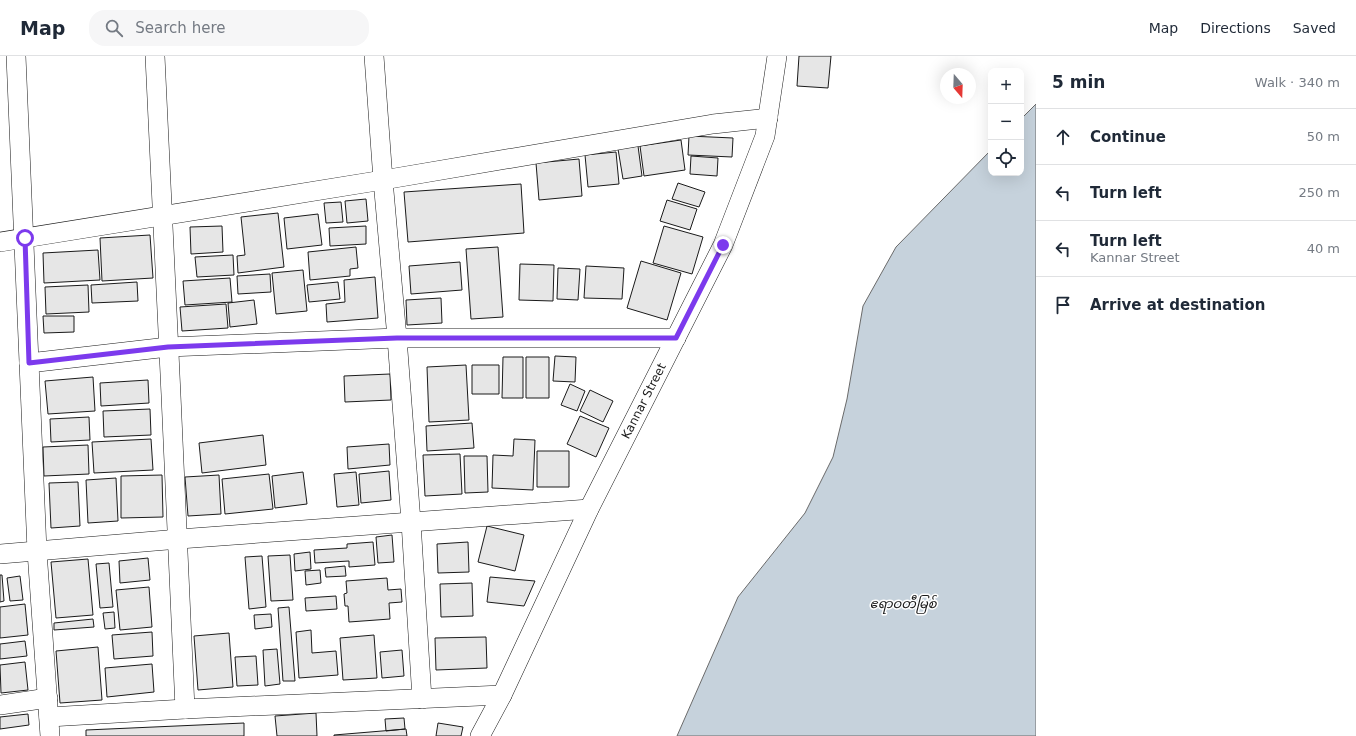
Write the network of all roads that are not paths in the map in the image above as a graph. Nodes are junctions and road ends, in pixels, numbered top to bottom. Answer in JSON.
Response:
{"nodes":[{"id":1,"x":16,"y":56,"type":"edge"},
{"id":2,"x":155,"y":56,"type":"edge"},
{"id":3,"x":374,"y":56,"type":"edge"},
{"id":4,"x":777,"y":56,"type":"edge"},
{"id":5,"x":768,"y":118,"type":"junction"},
{"id":6,"x":382,"y":180,"type":"junction"},
{"id":7,"x":161,"y":216,"type":"junction"},
{"id":8,"x":25,"y":238,"type":"junction"},
{"id":9,"x":0,"y":242,"type":"edge"},
{"id":10,"x":397,"y":338,"type":"junction"},
{"id":11,"x":676,"y":338,"type":"junction"},
{"id":12,"x":168,"y":347,"type":"junction"},
{"id":13,"x":29,"y":363,"type":"junction"},
{"id":14,"x":589,"y":509,"type":"junction"},
{"id":15,"x":411,"y":522,"type":"junction"},
{"id":16,"x":179,"y":539,"type":"junction"},
{"id":17,"x":37,"y":551,"type":"junction"},
{"id":18,"x":0,"y":554,"type":"edge"},
{"id":19,"x":502,"y":695,"type":"junction"},
{"id":20,"x":48,"y":698,"type":"junction"},
{"id":21,"x":422,"y":699,"type":"junction"},
{"id":22,"x":0,"y":706,"type":"edge"},
{"id":23,"x":185,"y":709,"type":"junction"},
{"id":24,"x":49,"y":717,"type":"junction"},
{"id":25,"x":50,"y":736,"type":"edge"},
{"id":26,"x":480,"y":736,"type":"edge"}],
"edges":[{"from":1,"to":8,"type":"street"},
{"from":2,"to":7,"type":"street"},
{"from":3,"to":6,"type":"street"},
{"from":4,"to":5,"type":"street","name":"Kannar Street"},
{"from":5,"to":6,"type":"street"},
{"from":5,"to":11,"type":"street","name":"Kannar Street"},
{"from":6,"to":7,"type":"street"},
{"from":6,"to":10,"type":"street"},
{"from":7,"to":8,"type":"street"},
{"from":7,"to":12,"type":"street"},
{"from":8,"to":9,"type":"street"},
{"from":8,"to":13,"type":"street"},
{"from":10,"to":11,"type":"street"},
{"from":10,"to":12,"type":"street"},
{"from":10,"to":15,"type":"street"},
{"from":11,"to":14,"type":"street","name":"Kannar Street"},
{"from":12,"to":13,"type":"street"},
{"from":12,"to":16,"type":"street"},
{"from":13,"to":17,"type":"street"},
{"from":14,"to":15,"type":"street"},
{"from":14,"to":19,"type":"street","name":"Kannar Street"},
{"from":15,"to":16,"type":"street"},
{"from":15,"to":21,"type":"street"},
{"from":16,"to":17,"type":"street"},
{"from":16,"to":23,"type":"street"},
{"from":17,"to":18,"type":"street"},
{"from":17,"to":20,"type":"street"},
{"from":19,"to":21,"type":"street"},
{"from":19,"to":26,"type":"street","name":"Kannar Street"},
{"from":20,"to":22,"type":"street"},
{"from":20,"to":24,"type":"street"},
{"from":21,"to":23,"type":"street"},
{"from":23,"to":24,"type":"street"},
{"from":24,"to":25,"type":"street"}]}
